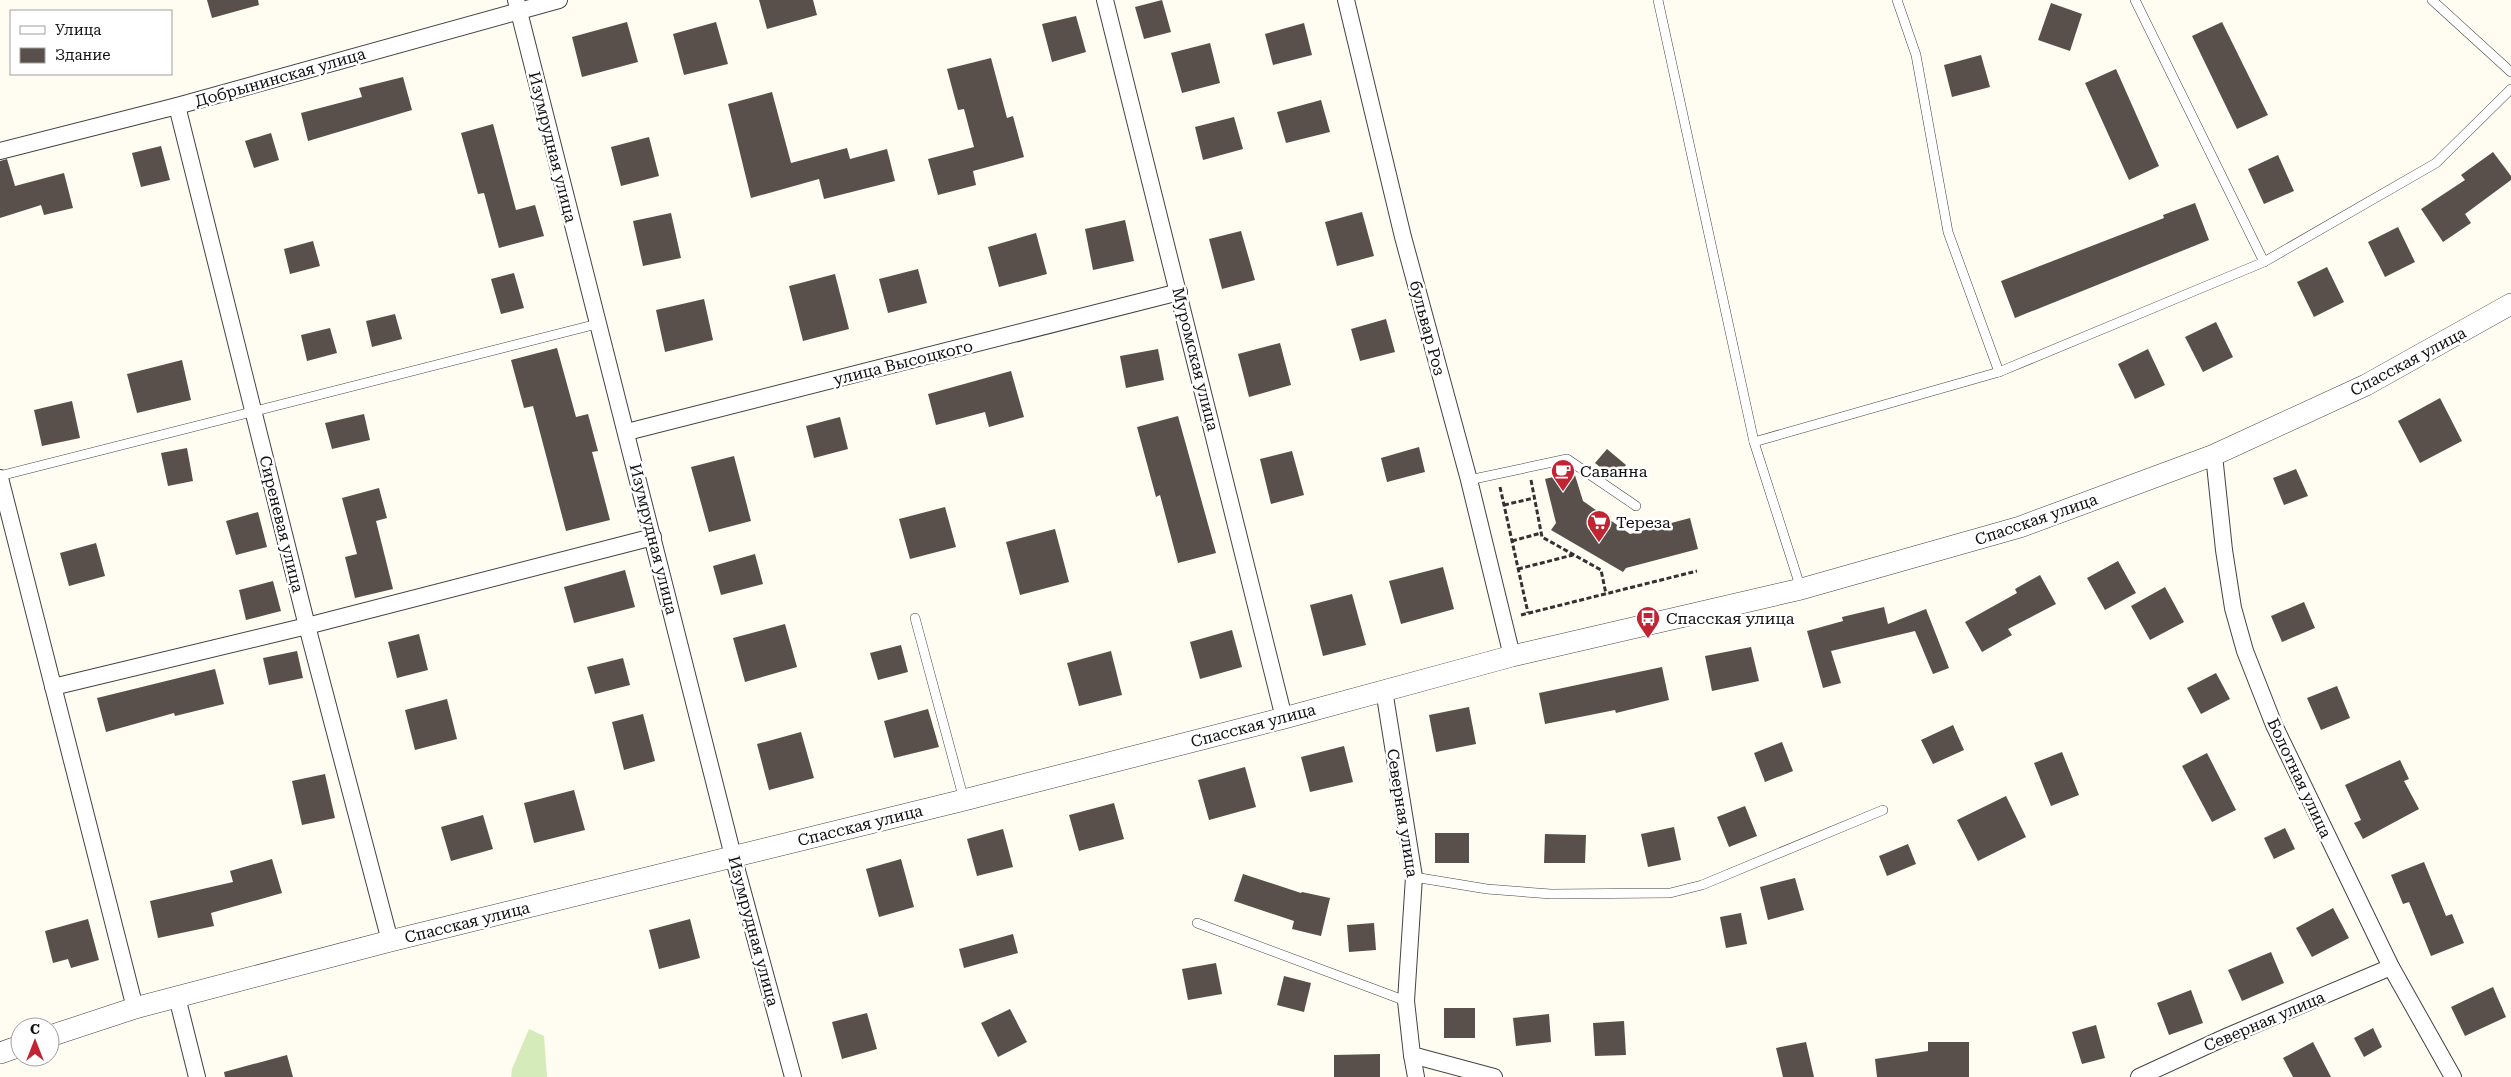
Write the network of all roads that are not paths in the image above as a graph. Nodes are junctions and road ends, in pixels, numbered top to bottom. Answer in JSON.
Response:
{"nodes":[{"id":1,"x":559,"y":0,"type":"edge"},
{"id":2,"x":1105,"y":0,"type":"edge"},
{"id":3,"x":1346,"y":0,"type":"edge"},
{"id":4,"x":1658,"y":0,"type":"edge"},
{"id":5,"x":1897,"y":0,"type":"edge"},
{"id":6,"x":2135,"y":0,"type":"edge"},
{"id":7,"x":2432,"y":0,"type":"edge"},
{"id":8,"x":518,"y":5,"type":"edge"},
{"id":9,"x":2511,"y":72,"type":"edge"},
{"id":10,"x":2511,"y":89,"type":"edge"},
{"id":11,"x":177,"y":106,"type":"junction"},
{"id":12,"x":0,"y":152,"type":"edge"},
{"id":13,"x":2264,"y":262,"type":"junction"},
{"id":14,"x":1179,"y":292,"type":"junction"},
{"id":15,"x":2511,"y":304,"type":"edge"},
{"id":16,"x":597,"y":324,"type":"junction"},
{"id":17,"x":1999,"y":372,"type":"junction"},
{"id":18,"x":254,"y":410,"type":"junction"},
{"id":19,"x":627,"y":432,"type":"junction"},
{"id":20,"x":1754,"y":442,"type":"junction"},
{"id":21,"x":2214,"y":455,"type":"junction"},
{"id":22,"x":0,"y":477,"type":"edge"},
{"id":23,"x":1469,"y":480,"type":"junction"},
{"id":24,"x":1636,"y":506,"type":"dead end"},
{"id":25,"x":653,"y":537,"type":"junction"},
{"id":26,"x":1801,"y":589,"type":"junction"},
{"id":27,"x":915,"y":618,"type":"dead end"},
{"id":28,"x":307,"y":626,"type":"junction"},
{"id":29,"x":1512,"y":656,"type":"junction"},
{"id":30,"x":53,"y":688,"type":"junction"},
{"id":31,"x":1384,"y":690,"type":"junction"},
{"id":32,"x":1284,"y":718,"type":"junction"},
{"id":33,"x":964,"y":800,"type":"junction"},
{"id":34,"x":1884,"y":810,"type":"dead end"},
{"id":35,"x":733,"y":856,"type":"junction"},
{"id":36,"x":1414,"y":877,"type":"junction"},
{"id":37,"x":1197,"y":923,"type":"dead end"},
{"id":38,"x":390,"y":941,"type":"junction"},
{"id":39,"x":2391,"y":968,"type":"junction"},
{"id":40,"x":177,"y":997,"type":"junction"},
{"id":41,"x":1406,"y":1001,"type":"junction"},
{"id":42,"x":135,"y":1008,"type":"junction"},
{"id":43,"x":60,"y":1033,"type":"edge"},
{"id":44,"x":1412,"y":1055,"type":"junction"},
{"id":45,"x":197,"y":1077,"type":"edge"},
{"id":46,"x":794,"y":1077,"type":"edge"},
{"id":47,"x":1416,"y":1077,"type":"edge"},
{"id":48,"x":1494,"y":1077,"type":"edge"},
{"id":49,"x":2139,"y":1077,"type":"edge"},
{"id":50,"x":2453,"y":1077,"type":"edge"}],
"edges":[{"from":1,"to":8,"type":"street","name":"Добрынинская улица"},
{"from":2,"to":14,"type":"street","name":"Муромская улица"},
{"from":3,"to":23,"type":"street","name":"бульвар Роз"},
{"from":4,"to":20,"type":"lane"},
{"from":5,"to":17,"type":"lane"},
{"from":6,"to":13,"type":"lane"},
{"from":7,"to":9,"type":"lane"},
{"from":8,"to":11,"type":"street","name":"Добрынинская улица"},
{"from":8,"to":16,"type":"street","name":"Изумрудная улица"},
{"from":10,"to":13,"type":"lane"},
{"from":11,"to":12,"type":"street","name":"Добрынинская улица"},
{"from":11,"to":18,"type":"street","name":"Сиреневая улица"},
{"from":13,"to":17,"type":"lane"},
{"from":14,"to":19,"type":"street","name":"улица Высоцкого"},
{"from":14,"to":32,"type":"street","name":"Муромская улица"},
{"from":15,"to":21,"type":"street","name":"Спасская улица"},
{"from":16,"to":18,"type":"lane"},
{"from":16,"to":19,"type":"street","name":"Изумрудная улица"},
{"from":17,"to":20,"type":"lane"},
{"from":18,"to":22,"type":"lane"},
{"from":18,"to":28,"type":"street","name":"Сиреневая улица"},
{"from":19,"to":25,"type":"street","name":"Изумрудная улица"},
{"from":20,"to":26,"type":"lane"},
{"from":21,"to":26,"type":"street","name":"Спасская улица"},
{"from":21,"to":39,"type":"street","name":"Болотная улица"},
{"from":22,"to":30,"type":"street"},
{"from":23,"to":24,"type":"lane"},
{"from":23,"to":29,"type":"street","name":"бульвар Роз"},
{"from":25,"to":28,"type":"street"},
{"from":25,"to":35,"type":"street","name":"Изумрудная улица"},
{"from":26,"to":29,"type":"street","name":"Спасская улица"},
{"from":27,"to":33,"type":"lane"},
{"from":28,"to":30,"type":"street"},
{"from":28,"to":38,"type":"street","name":"Сиреневая улица"},
{"from":29,"to":31,"type":"street","name":"Спасская улица"},
{"from":30,"to":42,"type":"street"},
{"from":31,"to":32,"type":"street","name":"Спасская улица"},
{"from":31,"to":36,"type":"street","name":"Северная улица"},
{"from":32,"to":33,"type":"street","name":"Спасская улица"},
{"from":33,"to":35,"type":"street","name":"Спасская улица"},
{"from":34,"to":36,"type":"lane"},
{"from":35,"to":38,"type":"street","name":"Спасская улица"},
{"from":35,"to":46,"type":"street","name":"Изумрудная улица"},
{"from":36,"to":41,"type":"street","name":"Северная улица"},
{"from":37,"to":41,"type":"lane"},
{"from":38,"to":40,"type":"street","name":"Спасская улица"},
{"from":39,"to":49,"type":"street","name":"Северная улица"},
{"from":39,"to":50,"type":"street","name":"Болотная улица"},
{"from":40,"to":42,"type":"street","name":"Спасская улица"},
{"from":40,"to":45,"type":"street"},
{"from":41,"to":44,"type":"street","name":"Северная улица"},
{"from":42,"to":43,"type":"street","name":"Спасская улица"},
{"from":44,"to":47,"type":"street","name":"Северная улица"},
{"from":44,"to":48,"type":"street"}]}
